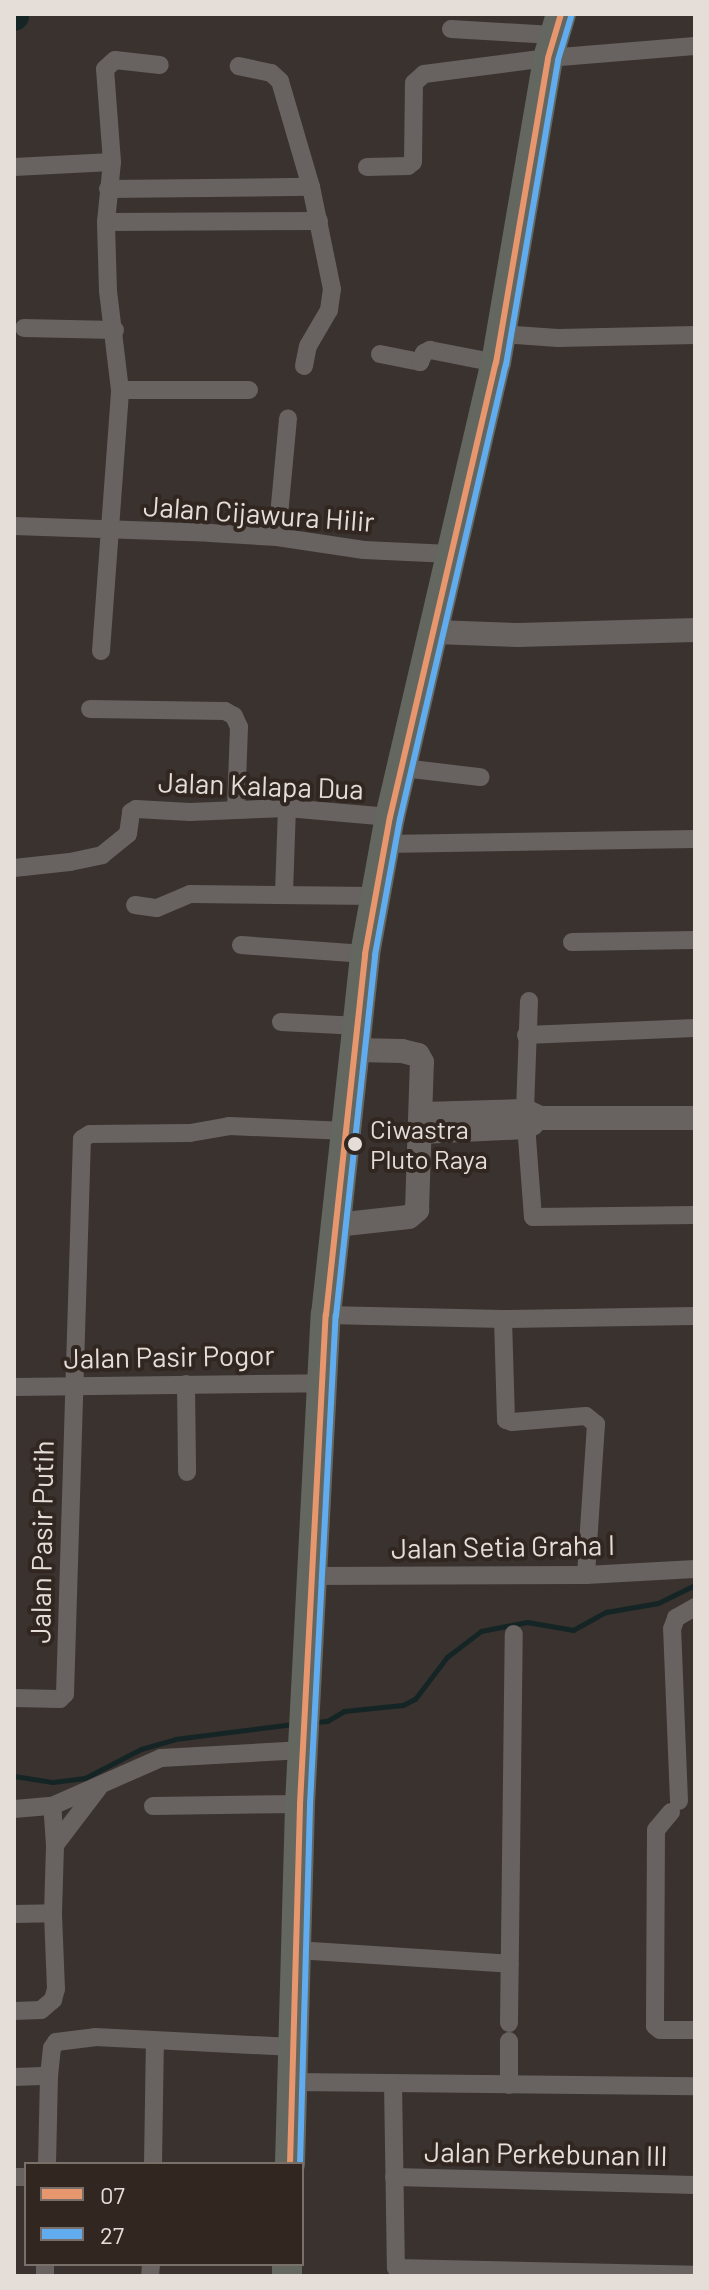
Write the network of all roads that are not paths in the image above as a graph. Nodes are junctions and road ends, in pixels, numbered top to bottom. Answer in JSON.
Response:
{"nodes":[{"id":1,"x":451,"y":29,"type":"dead end"},
{"id":2,"x":554,"y":36,"type":"edge"},
{"id":3,"x":695,"y":46,"type":"edge"},
{"id":4,"x":160,"y":65,"type":"dead end"},
{"id":5,"x":239,"y":66,"type":"dead end"},
{"id":6,"x":112,"y":162,"type":"junction"},
{"id":7,"x":14,"y":167,"type":"edge"},
{"id":8,"x":367,"y":167,"type":"dead end"},
{"id":9,"x":311,"y":187,"type":"junction"},
{"id":10,"x":108,"y":189,"type":"junction"},
{"id":11,"x":319,"y":221,"type":"junction"},
{"id":12,"x":106,"y":222,"type":"junction"},
{"id":13,"x":24,"y":328,"type":"dead end"},
{"id":14,"x":115,"y":330,"type":"junction"},
{"id":15,"x":695,"y":335,"type":"edge"},
{"id":16,"x":499,"y":348,"type":"junction"},
{"id":17,"x":380,"y":354,"type":"dead end"},
{"id":18,"x":304,"y":366,"type":"dead end"},
{"id":19,"x":120,"y":390,"type":"junction"},
{"id":20,"x":249,"y":390,"type":"dead end"},
{"id":21,"x":288,"y":419,"type":"dead end"},
{"id":22,"x":14,"y":526,"type":"edge"},
{"id":23,"x":111,"y":531,"type":"junction"},
{"id":24,"x":277,"y":537,"type":"junction"},
{"id":25,"x":454,"y":538,"type":"junction"},
{"id":26,"x":695,"y":630,"type":"edge"},
{"id":27,"x":432,"y":647,"type":"junction"},
{"id":28,"x":101,"y":651,"type":"dead end"},
{"id":29,"x":90,"y":709,"type":"dead end"},
{"id":30,"x":403,"y":768,"type":"junction"},
{"id":31,"x":480,"y":777,"type":"dead end"},
{"id":32,"x":287,"y":808,"type":"junction"},
{"id":33,"x":236,"y":810,"type":"junction"},
{"id":34,"x":387,"y":830,"type":"junction"},
{"id":35,"x":695,"y":839,"type":"edge"},
{"id":36,"x":14,"y":868,"type":"edge"},
{"id":37,"x":284,"y":893,"type":"junction"},
{"id":38,"x":373,"y":896,"type":"junction"},
{"id":39,"x":135,"y":905,"type":"dead end"},
{"id":40,"x":695,"y":940,"type":"edge"},
{"id":41,"x":572,"y":942,"type":"dead end"},
{"id":42,"x":241,"y":945,"type":"dead end"},
{"id":43,"x":365,"y":954,"type":"junction"},
{"id":44,"x":529,"y":1001,"type":"dead end"},
{"id":45,"x":281,"y":1022,"type":"dead end"},
{"id":46,"x":695,"y":1028,"type":"edge"},
{"id":47,"x":526,"y":1035,"type":"junction"},
{"id":48,"x":357,"y":1038,"type":"junction"},
{"id":49,"x":695,"y":1118,"type":"edge"},
{"id":50,"x":530,"y":1119,"type":"junction"},
{"id":51,"x":422,"y":1123,"type":"junction"},
{"id":52,"x":347,"y":1131,"type":"junction"},
{"id":53,"x":695,"y":1215,"type":"edge"},
{"id":54,"x":336,"y":1225,"type":"junction"},
{"id":55,"x":326,"y":1315,"type":"junction"},
{"id":56,"x":695,"y":1316,"type":"edge"},
{"id":57,"x":503,"y":1319,"type":"junction"},
{"id":58,"x":325,"y":1383,"type":"junction"},
{"id":59,"x":186,"y":1384,"type":"junction"},
{"id":60,"x":73,"y":1385,"type":"junction"},
{"id":61,"x":14,"y":1387,"type":"edge"},
{"id":62,"x":187,"y":1472,"type":"dead end"},
{"id":63,"x":695,"y":1569,"type":"edge"},
{"id":64,"x":586,"y":1575,"type":"junction"},
{"id":65,"x":312,"y":1576,"type":"junction"},
{"id":66,"x":695,"y":1607,"type":"edge"},
{"id":67,"x":514,"y":1634,"type":"dead end"},
{"id":68,"x":14,"y":1698,"type":"edge"},
{"id":69,"x":305,"y":1733,"type":"junction"},
{"id":70,"x":100,"y":1786,"type":"junction"},
{"id":71,"x":300,"y":1804,"type":"junction"},
{"id":72,"x":52,"y":1806,"type":"junction"},
{"id":73,"x":153,"y":1806,"type":"dead end"},
{"id":74,"x":682,"y":1808,"type":"edge"},
{"id":75,"x":14,"y":1809,"type":"edge"},
{"id":76,"x":55,"y":1845,"type":"junction"},
{"id":77,"x":53,"y":1913,"type":"junction"},
{"id":78,"x":14,"y":1914,"type":"edge"},
{"id":79,"x":296,"y":1950,"type":"junction"},
{"id":80,"x":510,"y":1964,"type":"junction"},
{"id":81,"x":14,"y":2011,"type":"edge"},
{"id":82,"x":695,"y":2030,"type":"edge"},
{"id":83,"x":155,"y":2042,"type":"junction"},
{"id":84,"x":293,"y":2047,"type":"junction"},
{"id":85,"x":49,"y":2076,"type":"junction"},
{"id":86,"x":14,"y":2077,"type":"edge"},
{"id":87,"x":292,"y":2082,"type":"junction"},
{"id":88,"x":393,"y":2083,"type":"junction"},
{"id":89,"x":509,"y":2085,"type":"junction"},
{"id":90,"x":695,"y":2086,"type":"edge"},
{"id":91,"x":47,"y":2162,"type":"edge"},
{"id":92,"x":153,"y":2162,"type":"edge"},
{"id":93,"x":290,"y":2162,"type":"edge"},
{"id":94,"x":394,"y":2177,"type":"junction"},
{"id":95,"x":695,"y":2185,"type":"edge"},
{"id":96,"x":413,"y":2274,"type":"edge"},
{"id":97,"x":695,"y":2275,"type":"edge"}],
"edges":[{"from":1,"to":2,"type":"street"},
{"from":2,"to":3,"type":"street"},
{"from":2,"to":8,"type":"street"},
{"from":2,"to":16,"type":"main road"},
{"from":4,"to":6,"type":"street"},
{"from":5,"to":9,"type":"street"},
{"from":6,"to":7,"type":"street"},
{"from":6,"to":10,"type":"street"},
{"from":9,"to":10,"type":"street"},
{"from":9,"to":11,"type":"street"},
{"from":10,"to":12,"type":"street"},
{"from":11,"to":12,"type":"street"},
{"from":11,"to":18,"type":"street"},
{"from":12,"to":14,"type":"street"},
{"from":13,"to":14,"type":"street"},
{"from":14,"to":19,"type":"street"},
{"from":15,"to":16,"type":"street"},
{"from":16,"to":17,"type":"street"},
{"from":16,"to":25,"type":"main road"},
{"from":19,"to":20,"type":"street"},
{"from":19,"to":23,"type":"street"},
{"from":21,"to":24,"type":"street"},
{"from":22,"to":23,"type":"street","name":"Jalan Cijawura Hilir"},
{"from":23,"to":24,"type":"street","name":"Jalan Cijawura Hilir"},
{"from":23,"to":28,"type":"street"},
{"from":24,"to":25,"type":"street","name":"Jalan Cijawura Hilir"},
{"from":25,"to":27,"type":"main road"},
{"from":26,"to":27,"type":"street"},
{"from":27,"to":30,"type":"main road"},
{"from":29,"to":33,"type":"street"},
{"from":30,"to":31,"type":"street"},
{"from":30,"to":34,"type":"main road"},
{"from":32,"to":33,"type":"street","name":"Jalan Kalapa Dua"},
{"from":32,"to":34,"type":"street","name":"Jalan Kalapa Dua"},
{"from":32,"to":37,"type":"street"},
{"from":33,"to":36,"type":"street","name":"Jalan Kalapa Dua"},
{"from":34,"to":35,"type":"street","name":"Jalan Kalapa Dua"},
{"from":34,"to":38,"type":"main road"},
{"from":37,"to":38,"type":"street"},
{"from":37,"to":39,"type":"street"},
{"from":38,"to":43,"type":"main road"},
{"from":40,"to":41,"type":"street"},
{"from":42,"to":43,"type":"street"},
{"from":43,"to":48,"type":"main road"},
{"from":44,"to":47,"type":"street"},
{"from":45,"to":48,"type":"street"},
{"from":46,"to":47,"type":"street"},
{"from":47,"to":50,"type":"street"},
{"from":48,"to":51,"type":"street"},
{"from":48,"to":52,"type":"main road"},
{"from":49,"to":50,"type":"street"},
{"from":50,"to":51,"type":"street"},
{"from":50,"to":53,"type":"street"},
{"from":51,"to":54,"type":"street"},
{"from":52,"to":54,"type":"main road"},
{"from":52,"to":60,"type":"street"},
{"from":54,"to":55,"type":"main road"},
{"from":55,"to":57,"type":"street"},
{"from":55,"to":58,"type":"main road"},
{"from":56,"to":57,"type":"street"},
{"from":57,"to":64,"type":"street"},
{"from":58,"to":59,"type":"street","name":"Jalan Pasir Pogor"},
{"from":58,"to":65,"type":"main road"},
{"from":59,"to":60,"type":"street","name":"Jalan Pasir Pogor"},
{"from":59,"to":62,"type":"street"},
{"from":60,"to":61,"type":"street","name":"Jalan Pasir Pogor"},
{"from":60,"to":68,"type":"street","name":"Jalan Pasir Putih"},
{"from":63,"to":64,"type":"street","name":"Jalan Setia Graha I"},
{"from":64,"to":65,"type":"street","name":"Jalan Setia Graha I"},
{"from":65,"to":69,"type":"main road"},
{"from":66,"to":74,"type":"street"},
{"from":67,"to":80,"type":"street"},
{"from":69,"to":70,"type":"street"},
{"from":69,"to":71,"type":"main road"},
{"from":70,"to":72,"type":"street"},
{"from":70,"to":76,"type":"street"},
{"from":71,"to":73,"type":"street"},
{"from":71,"to":79,"type":"main road"},
{"from":72,"to":75,"type":"street"},
{"from":72,"to":76,"type":"street"},
{"from":74,"to":82,"type":"street"},
{"from":76,"to":77,"type":"street"},
{"from":77,"to":78,"type":"street"},
{"from":77,"to":81,"type":"street"},
{"from":79,"to":80,"type":"street"},
{"from":79,"to":84,"type":"main road"},
{"from":80,"to":89,"type":"street"},
{"from":83,"to":84,"type":"street"},
{"from":83,"to":85,"type":"street"},
{"from":83,"to":92,"type":"street"},
{"from":84,"to":87,"type":"main road"},
{"from":85,"to":86,"type":"street"},
{"from":85,"to":91,"type":"street"},
{"from":87,"to":88,"type":"street"},
{"from":87,"to":93,"type":"main road"},
{"from":88,"to":89,"type":"street"},
{"from":88,"to":94,"type":"street","name":"Jalan Perkebunan III"},
{"from":89,"to":90,"type":"street"},
{"from":94,"to":95,"type":"street","name":"Jalan Perkebunan III"},
{"from":94,"to":96,"type":"street"},
{"from":96,"to":97,"type":"street"}]}
